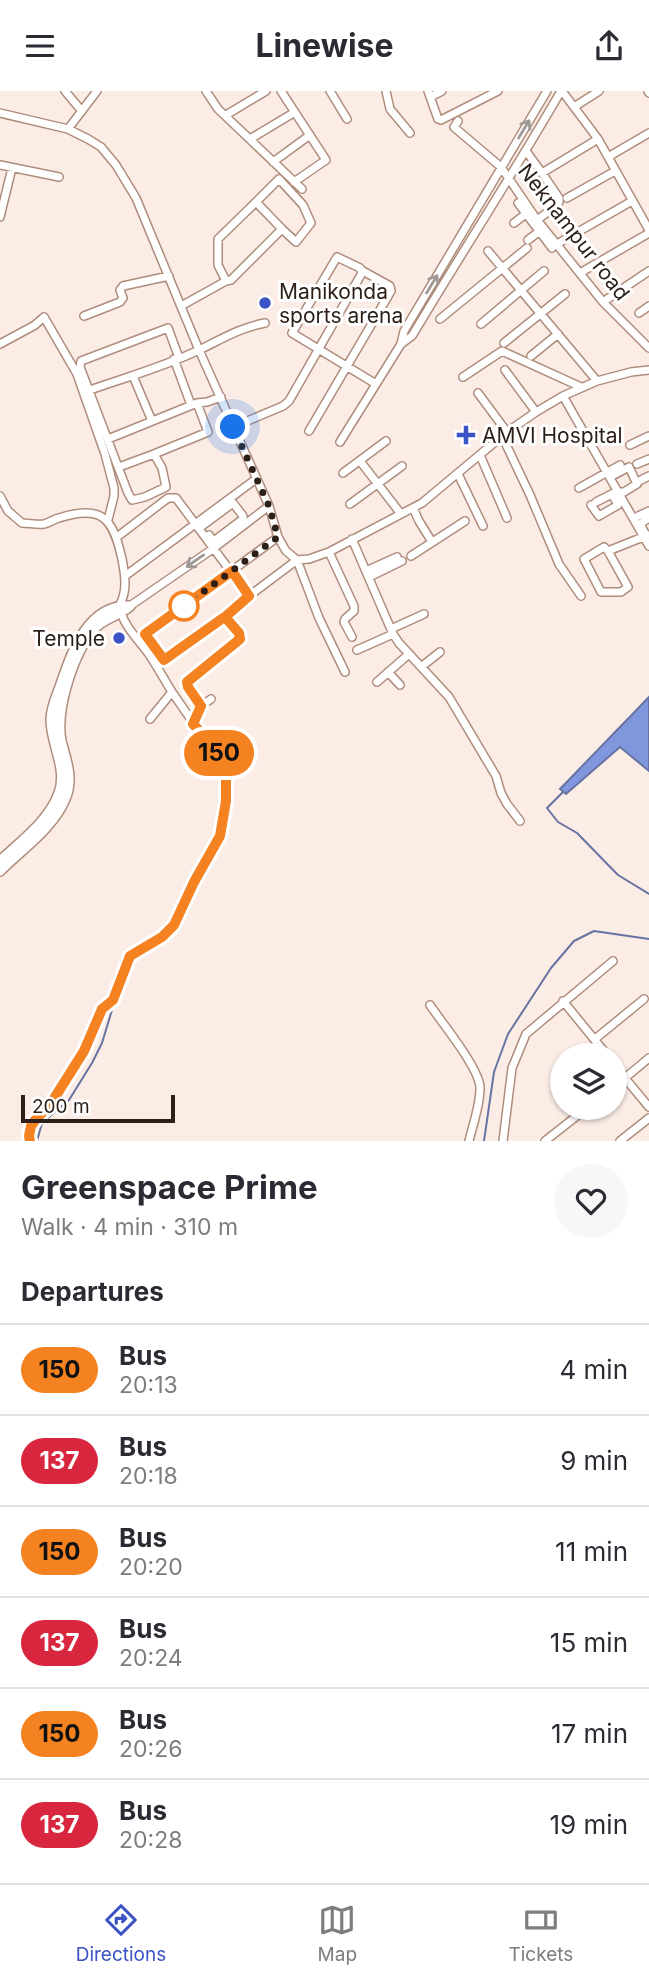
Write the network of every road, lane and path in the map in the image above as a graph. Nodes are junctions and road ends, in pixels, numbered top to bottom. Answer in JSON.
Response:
{"nodes":[{"id":1,"x":65,"y":91,"type":"edge"},
{"id":2,"x":97,"y":91,"type":"edge"},
{"id":3,"x":206,"y":91,"type":"edge"},
{"id":4,"x":266,"y":91,"type":"edge"},
{"id":5,"x":281,"y":91,"type":"edge"},
{"id":6,"x":330,"y":91,"type":"edge"},
{"id":7,"x":386,"y":91,"type":"edge"},
{"id":8,"x":442,"y":91,"type":"edge"},
{"id":9,"x":498,"y":91,"type":"edge"},
{"id":10,"x":547,"y":91,"type":"edge"},
{"id":11,"x":561,"y":91,"type":"edge"},
{"id":12,"x":599,"y":91,"type":"edge"},
{"id":13,"x":429,"y":94,"type":"edge"},
{"id":14,"x":483,"y":94,"type":"edge"},
{"id":15,"x":574,"y":107,"type":"junction"},
{"id":16,"x":81,"y":110,"type":"junction"},
{"id":17,"x":295,"y":112,"type":"junction"},
{"id":18,"x":0,"y":113,"type":"edge"},
{"id":19,"x":226,"y":115,"type":"junction"},
{"id":20,"x":347,"y":119,"type":"dead end"},
{"id":21,"x":457,"y":121,"type":"dead end"},
{"id":22,"x":68,"y":129,"type":"junction"},
{"id":23,"x":410,"y":132,"type":"dead end"},
{"id":24,"x":649,"y":133,"type":"edge"},
{"id":25,"x":310,"y":135,"type":"junction"},
{"id":26,"x":250,"y":139,"type":"junction"},
{"id":27,"x":598,"y":139,"type":"junction"},
{"id":28,"x":526,"y":151,"type":"junction"},
{"id":29,"x":608,"y":157,"type":"junction"},
{"id":30,"x":274,"y":162,"type":"junction"},
{"id":31,"x":0,"y":165,"type":"edge"},
{"id":32,"x":501,"y":167,"type":"junction"},
{"id":33,"x":12,"y":168,"type":"junction"},
{"id":34,"x":615,"y":171,"type":"junction"},
{"id":35,"x":541,"y":173,"type":"junction"},
{"id":36,"x":60,"y":177,"type":"dead end"},
{"id":37,"x":508,"y":177,"type":"junction"},
{"id":38,"x":294,"y":181,"type":"junction"},
{"id":39,"x":302,"y":189,"type":"dead end"},
{"id":40,"x":567,"y":198,"type":"dead end"},
{"id":41,"x":632,"y":201,"type":"junction"},
{"id":42,"x":256,"y":202,"type":"junction"},
{"id":43,"x":518,"y":203,"type":"dead end"},
{"id":44,"x":528,"y":212,"type":"junction"},
{"id":45,"x":0,"y":217,"type":"edge"},
{"id":46,"x":537,"y":220,"type":"junction"},
{"id":47,"x":514,"y":223,"type":"dead end"},
{"id":48,"x":282,"y":229,"type":"junction"},
{"id":49,"x":541,"y":229,"type":"junction"},
{"id":50,"x":649,"y":231,"type":"edge"},
{"id":51,"x":554,"y":246,"type":"junction"},
{"id":52,"x":488,"y":251,"type":"dead end"},
{"id":53,"x":503,"y":269,"type":"junction"},
{"id":54,"x":361,"y":270,"type":"junction"},
{"id":55,"x":544,"y":271,"type":"dead end"},
{"id":56,"x":649,"y":271,"type":"edge"},
{"id":57,"x":580,"y":273,"type":"junction"},
{"id":58,"x":169,"y":276,"type":"junction"},
{"id":59,"x":226,"y":281,"type":"junction"},
{"id":60,"x":521,"y":290,"type":"junction"},
{"id":61,"x":565,"y":294,"type":"dead end"},
{"id":62,"x":603,"y":302,"type":"junction"},
{"id":63,"x":181,"y":306,"type":"junction"},
{"id":64,"x":649,"y":306,"type":"edge"},
{"id":65,"x":540,"y":313,"type":"junction"},
{"id":66,"x":639,"y":313,"type":"dead end"},
{"id":67,"x":84,"y":316,"type":"dead end"},
{"id":68,"x":440,"y":319,"type":"dead end"},
{"id":69,"x":265,"y":323,"type":"dead end"},
{"id":70,"x":481,"y":324,"type":"dead end"},
{"id":71,"x":558,"y":334,"type":"junction"},
{"id":72,"x":504,"y":343,"type":"dead end"},
{"id":73,"x":0,"y":344,"type":"edge"},
{"id":74,"x":401,"y":344,"type":"junction"},
{"id":75,"x":649,"y":348,"type":"edge"},
{"id":76,"x":319,"y":349,"type":"junction"},
{"id":77,"x":199,"y":350,"type":"junction"},
{"id":78,"x":531,"y":356,"type":"dead end"},
{"id":79,"x":176,"y":359,"type":"junction"},
{"id":80,"x":348,"y":367,"type":"junction"},
{"id":81,"x":505,"y":370,"type":"dead end"},
{"id":82,"x":649,"y":370,"type":"edge"},
{"id":83,"x":133,"y":376,"type":"junction"},
{"id":84,"x":463,"y":377,"type":"dead end"},
{"id":85,"x":597,"y":381,"type":"junction"},
{"id":86,"x":376,"y":384,"type":"junction"},
{"id":87,"x":581,"y":387,"type":"junction"},
{"id":88,"x":90,"y":390,"type":"junction"},
{"id":89,"x":478,"y":393,"type":"dead end"},
{"id":90,"x":564,"y":396,"type":"junction"},
{"id":91,"x":221,"y":397,"type":"junction"},
{"id":92,"x":194,"y":404,"type":"junction"},
{"id":93,"x":536,"y":411,"type":"junction"},
{"id":94,"x":152,"y":421,"type":"junction"},
{"id":95,"x":233,"y":427,"type":"junction"},
{"id":96,"x":309,"y":431,"type":"dead end"},
{"id":97,"x":505,"y":434,"type":"junction"},
{"id":98,"x":649,"y":436,"type":"edge"},
{"id":99,"x":108,"y":439,"type":"junction"},
{"id":100,"x":386,"y":441,"type":"dead end"},
{"id":101,"x":340,"y":442,"type":"dead end"},
{"id":102,"x":630,"y":445,"type":"dead end"},
{"id":103,"x":154,"y":454,"type":"junction"},
{"id":104,"x":480,"y":455,"type":"junction"},
{"id":105,"x":649,"y":459,"type":"edge"},
{"id":106,"x":360,"y":461,"type":"junction"},
{"id":107,"x":637,"y":464,"type":"dead end"},
{"id":108,"x":621,"y":465,"type":"dead end"},
{"id":109,"x":402,"y":466,"type":"dead end"},
{"id":110,"x":119,"y":467,"type":"junction"},
{"id":111,"x":343,"y":473,"type":"dead end"},
{"id":112,"x":458,"y":474,"type":"junction"},
{"id":113,"x":610,"y":475,"type":"junction"},
{"id":114,"x":649,"y":476,"type":"edge"},
{"id":115,"x":256,"y":479,"type":"junction"},
{"id":116,"x":641,"y":480,"type":"dead end"},
{"id":117,"x":378,"y":484,"type":"junction"},
{"id":118,"x":579,"y":488,"type":"dead end"},
{"id":119,"x":617,"y":492,"type":"junction"},
{"id":120,"x":0,"y":496,"type":"edge"},
{"id":121,"x":350,"y":504,"type":"dead end"},
{"id":122,"x":626,"y":505,"type":"junction"},
{"id":123,"x":269,"y":506,"type":"junction"},
{"id":124,"x":415,"y":511,"type":"junction"},
{"id":125,"x":401,"y":514,"type":"junction"},
{"id":126,"x":647,"y":516,"type":"edge"},
{"id":127,"x":507,"y":518,"type":"dead end"},
{"id":128,"x":634,"y":518,"type":"junction"},
{"id":129,"x":108,"y":520,"type":"junction"},
{"id":130,"x":465,"y":521,"type":"dead end"},
{"id":131,"x":595,"y":521,"type":"dead end"},
{"id":132,"x":198,"y":523,"type":"junction"},
{"id":133,"x":483,"y":526,"type":"dead end"},
{"id":134,"x":646,"y":535,"type":"edge"},
{"id":135,"x":117,"y":537,"type":"junction"},
{"id":136,"x":278,"y":537,"type":"junction"},
{"id":137,"x":352,"y":539,"type":"junction"},
{"id":138,"x":434,"y":541,"type":"junction"},
{"id":139,"x":649,"y":546,"type":"edge"},
{"id":140,"x":214,"y":548,"type":"junction"},
{"id":141,"x":608,"y":551,"type":"junction"},
{"id":142,"x":329,"y":552,"type":"junction"},
{"id":143,"x":411,"y":555,"type":"dead end"},
{"id":144,"x":399,"y":559,"type":"dead end"},
{"id":145,"x":297,"y":560,"type":"junction"},
{"id":146,"x":232,"y":571,"type":"junction"},
{"id":147,"x":368,"y":574,"type":"junction"},
{"id":148,"x":125,"y":576,"type":"junction"},
{"id":149,"x":249,"y":596,"type":"junction"},
{"id":150,"x":581,"y":596,"type":"dead end"},
{"id":151,"x":130,"y":606,"type":"joint"},
{"id":152,"x":120,"y":610,"type":"junction"},
{"id":153,"x":424,"y":614,"type":"dead end"},
{"id":154,"x":225,"y":617,"type":"junction"},
{"id":155,"x":392,"y":631,"type":"junction"},
{"id":156,"x":352,"y":637,"type":"dead end"},
{"id":157,"x":357,"y":650,"type":"dead end"},
{"id":158,"x":440,"y":652,"type":"dead end"},
{"id":159,"x":409,"y":654,"type":"junction"},
{"id":160,"x":421,"y":667,"type":"junction"},
{"id":161,"x":345,"y":672,"type":"dead end"},
{"id":162,"x":388,"y":672,"type":"junction"},
{"id":163,"x":377,"y":682,"type":"dead end"},
{"id":164,"x":400,"y":685,"type":"dead end"},
{"id":165,"x":172,"y":692,"type":"junction"},
{"id":166,"x":211,"y":699,"type":"dead end"},
{"id":167,"x":201,"y":706,"type":"junction"},
{"id":168,"x":150,"y":719,"type":"dead end"},
{"id":169,"x":193,"y":724,"type":"junction"},
{"id":170,"x":520,"y":821,"type":"dead end"},
{"id":171,"x":0,"y":861,"type":"edge"},
{"id":172,"x":0,"y":871,"type":"edge"},
{"id":173,"x":612,"y":961,"type":"dead end"},
{"id":174,"x":644,"y":999,"type":"dead end"},
{"id":175,"x":563,"y":1001,"type":"junction"},
{"id":176,"x":430,"y":1005,"type":"dead end"},
{"id":177,"x":595,"y":1039,"type":"junction"},
{"id":178,"x":598,"y":1043,"type":"edge"},
{"id":179,"x":649,"y":1058,"type":"edge"},
{"id":180,"x":627,"y":1076,"type":"edge"},
{"id":181,"x":627,"y":1080,"type":"edge"},
{"id":182,"x":649,"y":1107,"type":"edge"},
{"id":183,"x":649,"y":1118,"type":"edge"},
{"id":184,"x":572,"y":1120,"type":"edge"},
{"id":185,"x":30,"y":1141,"type":"edge"},
{"id":186,"x":468,"y":1141,"type":"edge"},
{"id":187,"x":503,"y":1141,"type":"edge"},
{"id":188,"x":545,"y":1141,"type":"edge"},
{"id":189,"x":620,"y":1141,"type":"edge"}],
"edges":[{"from":1,"to":16,"type":"street"},
{"from":2,"to":16,"type":"street"},
{"from":3,"to":19,"type":"street"},
{"from":4,"to":19,"type":"street"},
{"from":5,"to":17,"type":"street"},
{"from":6,"to":20,"type":"street"},
{"from":7,"to":23,"type":"street"},
{"from":8,"to":13,"type":"street"},
{"from":9,"to":14,"type":"street"},
{"from":32,"to":10,"type":"street","one_way":true},
{"from":11,"to":15,"type":"street"},
{"from":11,"to":28,"type":"street"},
{"from":12,"to":15,"type":"street"},
{"from":13,"to":14,"type":"street"},
{"from":15,"to":27,"type":"street"},
{"from":16,"to":22,"type":"street"},
{"from":17,"to":25,"type":"street"},
{"from":17,"to":26,"type":"street"},
{"from":18,"to":22,"type":"street"},
{"from":19,"to":26,"type":"street"},
{"from":21,"to":32,"type":"street","name":"Neknampur road"},
{"from":22,"to":58,"type":"street"},
{"from":24,"to":29,"type":"street"},
{"from":25,"to":30,"type":"street"},
{"from":25,"to":38,"type":"street"},
{"from":26,"to":30,"type":"street"},
{"from":27,"to":29,"type":"street"},
{"from":27,"to":35,"type":"street"},
{"from":28,"to":35,"type":"street"},
{"from":28,"to":37,"type":"street"},
{"from":29,"to":34,"type":"street"},
{"from":30,"to":38,"type":"street"},
{"from":31,"to":33,"type":"street"},
{"from":32,"to":37,"type":"street","name":"Neknampur road"},
{"from":74,"to":32,"type":"street","one_way":true},
{"from":33,"to":36,"type":"street"},
{"from":33,"to":45,"type":"street"},
{"from":34,"to":40,"type":"street"},
{"from":34,"to":41,"type":"street"},
{"from":35,"to":46,"type":"street"},
{"from":37,"to":44,"type":"street","name":"Neknampur road"},
{"from":37,"to":74,"type":"street"},
{"from":38,"to":39,"type":"street"},
{"from":41,"to":50,"type":"street"},
{"from":41,"to":51,"type":"street"},
{"from":42,"to":48,"type":"street"},
{"from":42,"to":48,"type":"street"},
{"from":42,"to":59,"type":"street"},
{"from":43,"to":44,"type":"street"},
{"from":44,"to":46,"type":"street","name":"Neknampur road"},
{"from":44,"to":47,"type":"street"},
{"from":44,"to":49,"type":"street"},
{"from":46,"to":49,"type":"street","name":"Neknampur road"},
{"from":48,"to":59,"type":"street"},
{"from":49,"to":51,"type":"street","name":"Neknampur road"},
{"from":49,"to":53,"type":"street"},
{"from":50,"to":57,"type":"street"},
{"from":51,"to":57,"type":"street","name":"Neknampur road"},
{"from":52,"to":53,"type":"street"},
{"from":53,"to":60,"type":"street"},
{"from":53,"to":68,"type":"street"},
{"from":54,"to":76,"type":"street"},
{"from":54,"to":76,"type":"street"},
{"from":54,"to":80,"type":"street"},
{"from":55,"to":60,"type":"street"},
{"from":56,"to":62,"type":"street"},
{"from":57,"to":62,"type":"street","name":"Neknampur road"},
{"from":58,"to":63,"type":"street"},
{"from":58,"to":67,"type":"street"},
{"from":59,"to":63,"type":"street"},
{"from":60,"to":65,"type":"street"},
{"from":60,"to":70,"type":"street"},
{"from":61,"to":65,"type":"street"},
{"from":62,"to":75,"type":"street","name":"Neknampur road"},
{"from":63,"to":77,"type":"street"},
{"from":64,"to":66,"type":"street"},
{"from":65,"to":71,"type":"street"},
{"from":65,"to":72,"type":"street"},
{"from":69,"to":77,"type":"street"},
{"from":71,"to":78,"type":"street"},
{"from":71,"to":85,"type":"street"},
{"from":73,"to":129,"type":"street"},
{"from":74,"to":86,"type":"street"},
{"from":76,"to":80,"type":"street"},
{"from":76,"to":95,"type":"street"},
{"from":77,"to":79,"type":"street"},
{"from":77,"to":91,"type":"street"},
{"from":79,"to":83,"type":"street"},
{"from":79,"to":88,"type":"street"},
{"from":79,"to":92,"type":"street"},
{"from":80,"to":86,"type":"street"},
{"from":80,"to":96,"type":"street"},
{"from":81,"to":93,"type":"street"},
{"from":82,"to":85,"type":"street"},
{"from":83,"to":88,"type":"street"},
{"from":83,"to":94,"type":"street"},
{"from":84,"to":87,"type":"street"},
{"from":85,"to":87,"type":"street"},
{"from":86,"to":101,"type":"street"},
{"from":87,"to":90,"type":"street"},
{"from":88,"to":99,"type":"street"},
{"from":89,"to":97,"type":"street"},
{"from":90,"to":93,"type":"street"},
{"from":90,"to":113,"type":"street"},
{"from":91,"to":92,"type":"street"},
{"from":91,"to":95,"type":"street"},
{"from":92,"to":94,"type":"street"},
{"from":92,"to":103,"type":"street"},
{"from":93,"to":97,"type":"street"},
{"from":94,"to":99,"type":"street"},
{"from":95,"to":115,"type":"street"},
{"from":97,"to":104,"type":"street"},
{"from":97,"to":150,"type":"street"},
{"from":98,"to":102,"type":"street"},
{"from":99,"to":110,"type":"street"},
{"from":100,"to":106,"type":"street"},
{"from":103,"to":110,"type":"street"},
{"from":103,"to":110,"type":"street"},
{"from":104,"to":112,"type":"street"},
{"from":104,"to":127,"type":"street"},
{"from":105,"to":107,"type":"street"},
{"from":106,"to":111,"type":"street"},
{"from":106,"to":117,"type":"street"},
{"from":108,"to":113,"type":"street"},
{"from":109,"to":117,"type":"street"},
{"from":112,"to":124,"type":"street"},
{"from":112,"to":133,"type":"street"},
{"from":113,"to":118,"type":"street"},
{"from":113,"to":119,"type":"street"},
{"from":113,"to":119,"type":"street"},
{"from":114,"to":116,"type":"street"},
{"from":115,"to":123,"type":"street"},
{"from":115,"to":132,"type":"street"},
{"from":117,"to":121,"type":"street"},
{"from":117,"to":125,"type":"street"},
{"from":119,"to":119,"type":"street"},
{"from":119,"to":122,"type":"street"},
{"from":120,"to":129,"type":"street"},
{"from":122,"to":128,"type":"street"},
{"from":122,"to":131,"type":"street"},
{"from":123,"to":136,"type":"street"},
{"from":123,"to":140,"type":"street"},
{"from":124,"to":125,"type":"street"},
{"from":124,"to":138,"type":"street"},
{"from":125,"to":137,"type":"street"},
{"from":126,"to":128,"type":"street"},
{"from":126,"to":134,"type":"street"},
{"from":128,"to":134,"type":"street"},
{"from":129,"to":135,"type":"street"},
{"from":130,"to":138,"type":"street"},
{"from":132,"to":132,"type":"street"},
{"from":132,"to":135,"type":"street"},
{"from":132,"to":140,"type":"street"},
{"from":132,"to":148,"type":"street"},
{"from":134,"to":139,"type":"street"},
{"from":134,"to":141,"type":"street"},
{"from":135,"to":148,"type":"street"},
{"from":136,"to":145,"type":"street"},
{"from":136,"to":146,"type":"street"},
{"from":137,"to":142,"type":"street"},
{"from":137,"to":147,"type":"street"},
{"from":138,"to":143,"type":"street"},
{"from":140,"to":146,"type":"street"},
{"from":140,"to":151,"type":"street","one_way":true},
{"from":141,"to":141,"type":"street"},
{"from":142,"to":145,"type":"street"},
{"from":142,"to":156,"type":"street"},
{"from":144,"to":147,"type":"street"},
{"from":145,"to":149,"type":"street"},
{"from":145,"to":161,"type":"street"},
{"from":146,"to":149,"type":"street"},
{"from":146,"to":154,"type":"street"},
{"from":147,"to":155,"type":"street"},
{"from":148,"to":152,"type":"street"},
{"from":149,"to":154,"type":"street"},
{"from":151,"to":152,"type":"main road"},
{"from":152,"to":165,"type":"street"},
{"from":152,"to":171,"type":"main road"},
{"from":152,"to":172,"type":"main road"},
{"from":153,"to":155,"type":"street"},
{"from":154,"to":167,"type":"street"},
{"from":155,"to":157,"type":"street"},
{"from":155,"to":159,"type":"street"},
{"from":158,"to":160,"type":"street"},
{"from":159,"to":160,"type":"street"},
{"from":159,"to":162,"type":"street"},
{"from":160,"to":170,"type":"street"},
{"from":162,"to":163,"type":"street"},
{"from":162,"to":164,"type":"street"},
{"from":165,"to":168,"type":"street"},
{"from":165,"to":169,"type":"street"},
{"from":166,"to":167,"type":"street"},
{"from":167,"to":169,"type":"street"},
{"from":169,"to":185,"type":"street"},
{"from":173,"to":175,"type":"street"},
{"from":174,"to":177,"type":"street"},
{"from":175,"to":177,"type":"street"},
{"from":175,"to":187,"type":"street"},
{"from":176,"to":186,"type":"street"},
{"from":177,"to":178,"type":"street"},
{"from":179,"to":180,"type":"street"},
{"from":181,"to":182,"type":"street"},
{"from":183,"to":189,"type":"street"},
{"from":184,"to":188,"type":"street"}]}
